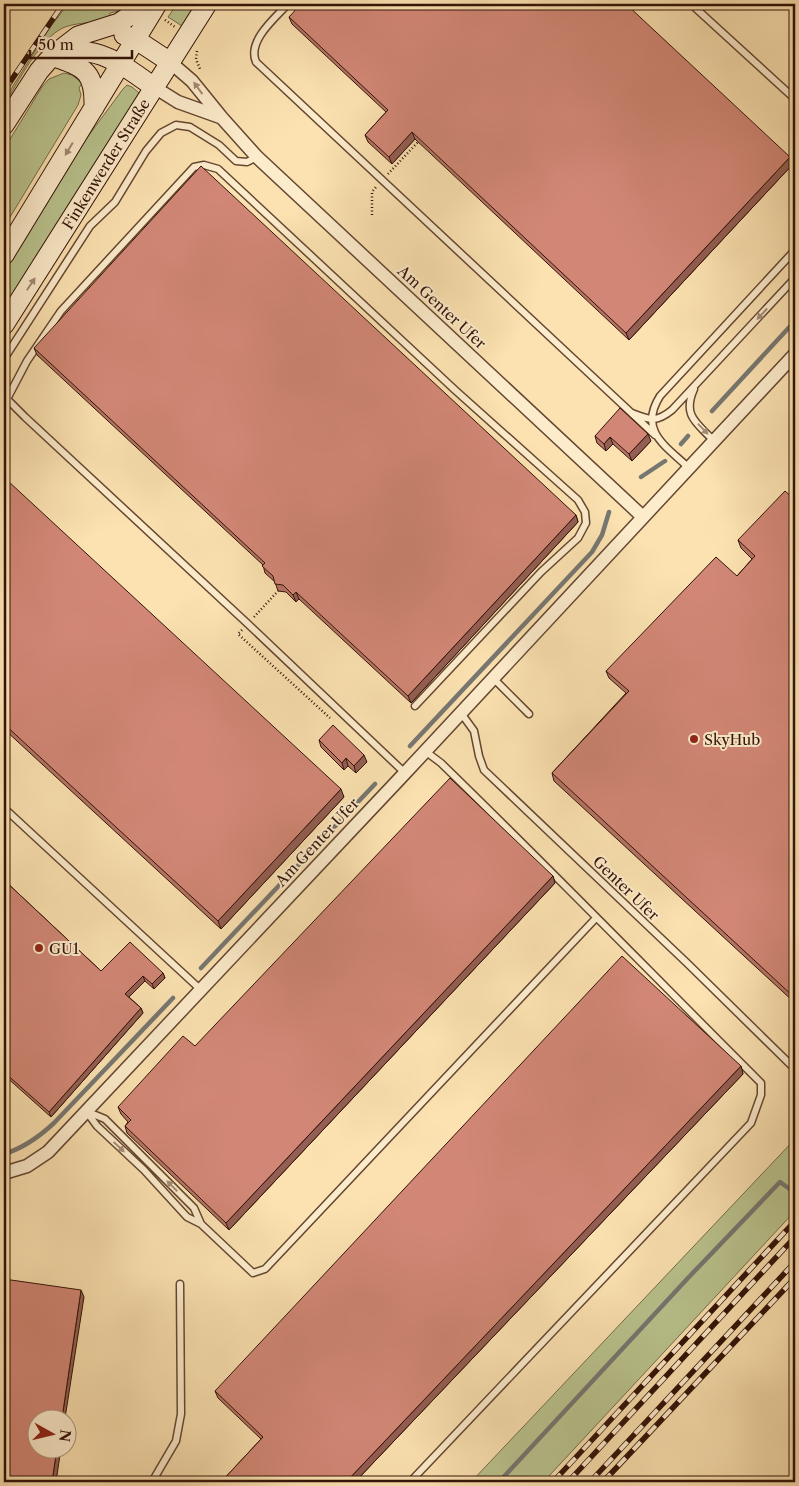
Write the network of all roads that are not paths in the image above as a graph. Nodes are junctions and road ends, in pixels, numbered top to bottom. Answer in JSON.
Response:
{"nodes":[{"id":1,"x":208,"y":4,"type":"edge"},
{"id":2,"x":288,"y":4,"type":"edge"},
{"id":3,"x":691,"y":4,"type":"edge"},
{"id":4,"x":152,"y":6,"type":"edge"},
{"id":5,"x":104,"y":29,"type":"junction"},
{"id":6,"x":135,"y":39,"type":"junction"},
{"id":7,"x":52,"y":56,"type":"junction"},
{"id":8,"x":170,"y":62,"type":"junction"},
{"id":9,"x":120,"y":64,"type":"junction"},
{"id":10,"x":154,"y":88,"type":"junction"},
{"id":11,"x":795,"y":99,"type":"edge"},
{"id":12,"x":94,"y":108,"type":"junction"},
{"id":13,"x":222,"y":118,"type":"junction"},
{"id":14,"x":4,"y":125,"type":"edge"},
{"id":15,"x":257,"y":157,"type":"junction"},
{"id":16,"x":795,"y":250,"type":"edge"},
{"id":17,"x":4,"y":255,"type":"edge"},
{"id":18,"x":795,"y":278,"type":"edge"},
{"id":19,"x":4,"y":324,"type":"edge"},
{"id":20,"x":795,"y":354,"type":"edge"},
{"id":21,"x":4,"y":359,"type":"edge"},
{"id":22,"x":697,"y":383,"type":"junction"},
{"id":23,"x":627,"y":410,"type":"junction"},
{"id":24,"x":651,"y":420,"type":"junction"},
{"id":25,"x":655,"y":436,"type":"junction"},
{"id":26,"x":714,"y":441,"type":"junction"},
{"id":27,"x":689,"y":468,"type":"junction"},
{"id":28,"x":644,"y":517,"type":"junction"},
{"id":29,"x":493,"y":678,"type":"junction"},
{"id":30,"x":415,"y":706,"type":"dead end"},
{"id":31,"x":460,"y":713,"type":"junction"},
{"id":32,"x":529,"y":714,"type":"dead end"},
{"id":33,"x":425,"y":751,"type":"junction"},
{"id":34,"x":405,"y":773,"type":"junction"},
{"id":35,"x":4,"y":808,"type":"edge"},
{"id":36,"x":596,"y":918,"type":"junction"},
{"id":37,"x":200,"y":989,"type":"junction"},
{"id":38,"x":795,"y":1069,"type":"edge"},
{"id":39,"x":86,"y":1111,"type":"junction"},
{"id":40,"x":4,"y":1173,"type":"edge"},
{"id":41,"x":201,"y":1224,"type":"junction"},
{"id":42,"x":180,"y":1284,"type":"dead end"},
{"id":43,"x":152,"y":1482,"type":"edge"},
{"id":44,"x":410,"y":1482,"type":"edge"}],
"edges":[{"from":1,"to":8,"type":"main road","name":"Finkenwerder Straße"},
{"from":2,"to":23,"type":"lane"},
{"from":3,"to":11,"type":"lane"},
{"from":4,"to":5,"type":"main road"},
{"from":4,"to":6,"type":"main road"},
{"from":5,"to":6,"type":"main road"},
{"from":5,"to":7,"type":"main road"},
{"from":6,"to":8,"type":"main road"},
{"from":6,"to":9,"type":"main road"},
{"from":7,"to":9,"type":"main road"},
{"from":7,"to":12,"type":"main road"},
{"from":7,"to":14,"type":"main road"},
{"from":8,"to":10,"type":"main road","name":"Finkenwerder Straße"},
{"from":13,"to":8,"type":"street","name":"Am Genter Ufer","one_way":true},
{"from":9,"to":10,"type":"main road"},
{"from":9,"to":12,"type":"main road"},
{"from":10,"to":13,"type":"street","name":"Am Genter Ufer"},
{"from":19,"to":10,"type":"main road","name":"Finkenwerder Straße","one_way":true},
{"from":12,"to":17,"type":"main road","one_way":true},
{"from":13,"to":15,"type":"street","name":"Am Genter Ufer"},
{"from":15,"to":21,"type":"lane"},
{"from":15,"to":28,"type":"street","name":"Am Genter Ufer"},
{"from":16,"to":24,"type":"lane"},
{"from":18,"to":22,"type":"lane","one_way":true},
{"from":20,"to":26,"type":"street","name":"Am Genter Ufer"},
{"from":22,"to":24,"type":"lane"},
{"from":22,"to":26,"type":"lane","one_way":true},
{"from":23,"to":24,"type":"lane"},
{"from":23,"to":25,"type":"lane"},
{"from":24,"to":25,"type":"lane"},
{"from":25,"to":27,"type":"lane"},
{"from":26,"to":27,"type":"street","name":"Am Genter Ufer"},
{"from":27,"to":28,"type":"street","name":"Am Genter Ufer"},
{"from":28,"to":29,"type":"street","name":"Am Genter Ufer"},
{"from":29,"to":31,"type":"street","name":"Am Genter Ufer"},
{"from":29,"to":32,"type":"lane"},
{"from":30,"to":34,"type":"lane"},
{"from":31,"to":33,"type":"street","name":"Am Genter Ufer"},
{"from":31,"to":38,"type":"lane","name":"Genter Ufer"},
{"from":33,"to":34,"type":"street","name":"Am Genter Ufer"},
{"from":33,"to":36,"type":"lane"},
{"from":34,"to":37,"type":"street","name":"Am Genter Ufer"},
{"from":35,"to":37,"type":"lane"},
{"from":36,"to":41,"type":"lane"},
{"from":36,"to":44,"type":"lane"},
{"from":37,"to":39,"type":"street","name":"Am Genter Ufer"},
{"from":39,"to":40,"type":"street","name":"Am Genter Ufer"},
{"from":39,"to":41,"type":"lane","one_way":true},
{"from":41,"to":39,"type":"lane","one_way":true},
{"from":42,"to":43,"type":"lane"}]}
